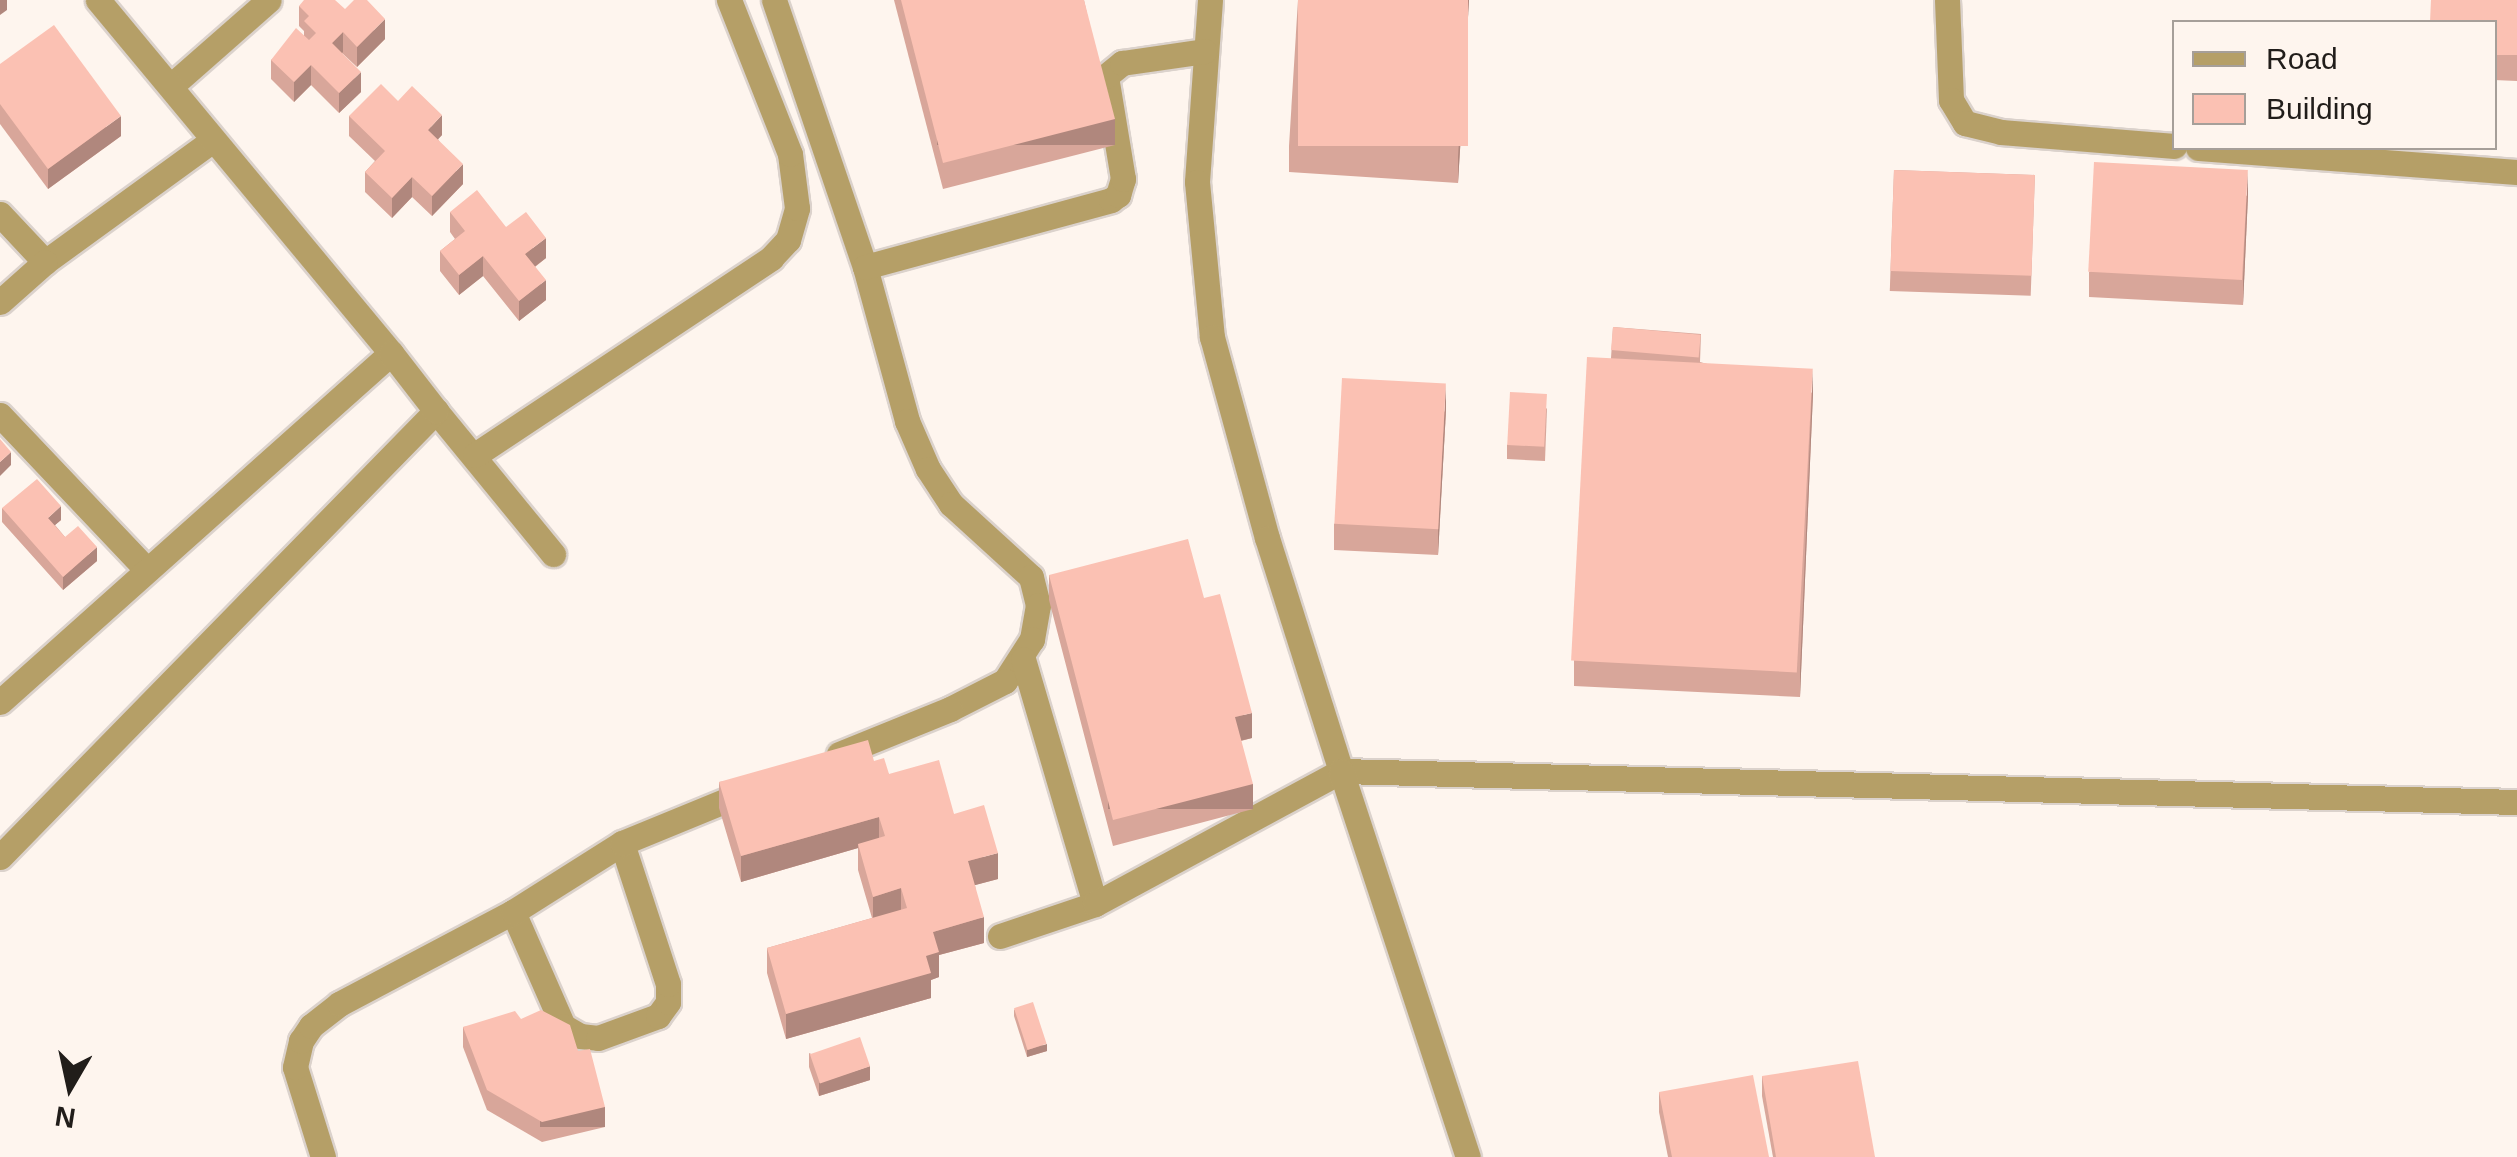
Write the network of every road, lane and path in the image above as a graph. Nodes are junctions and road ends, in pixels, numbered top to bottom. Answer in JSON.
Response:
{"nodes":[{"id":1,"x":98,"y":0,"type":"edge"},
{"id":2,"x":269,"y":0,"type":"edge"},
{"id":3,"x":728,"y":0,"type":"edge"},
{"id":4,"x":774,"y":0,"type":"edge"},
{"id":5,"x":1210,"y":0,"type":"edge"},
{"id":6,"x":1947,"y":0,"type":"edge"},
{"id":7,"x":1204,"y":51,"type":"junction"},
{"id":8,"x":171,"y":86,"type":"junction"},
{"id":9,"x":213,"y":140,"type":"junction"},
{"id":10,"x":2172,"y":146,"type":"edge"},
{"id":11,"x":2225,"y":150,"type":"edge"},
{"id":12,"x":2517,"y":172,"type":"edge"},
{"id":13,"x":0,"y":214,"type":"edge"},
{"id":14,"x":45,"y":262,"type":"junction"},
{"id":15,"x":866,"y":268,"type":"junction"},
{"id":16,"x":0,"y":302,"type":"edge"},
{"id":17,"x":392,"y":354,"type":"junction"},
{"id":18,"x":436,"y":411,"type":"junction"},
{"id":19,"x":0,"y":415,"type":"edge"},
{"id":20,"x":476,"y":455,"type":"junction"},
{"id":21,"x":553,"y":554,"type":"dead end"},
{"id":22,"x":146,"y":569,"type":"junction"},
{"id":23,"x":1023,"y":659,"type":"junction"},
{"id":24,"x":0,"y":702,"type":"edge"},
{"id":25,"x":822,"y":761,"type":"edge"},
{"id":26,"x":1341,"y":771,"type":"junction"},
{"id":27,"x":768,"y":783,"type":"edge"},
{"id":28,"x":2517,"y":802,"type":"edge"},
{"id":29,"x":622,"y":843,"type":"junction"},
{"id":30,"x":0,"y":857,"type":"edge"},
{"id":31,"x":1095,"y":904,"type":"junction"},
{"id":32,"x":513,"y":912,"type":"junction"},
{"id":33,"x":1000,"y":936,"type":"dead end"},
{"id":34,"x":323,"y":1157,"type":"edge"},
{"id":35,"x":1468,"y":1157,"type":"edge"}],
"edges":[{"from":1,"to":8,"type":"lane"},
{"from":2,"to":8,"type":"lane"},
{"from":3,"to":20,"type":"lane"},
{"from":4,"to":15,"type":"lane"},
{"from":5,"to":7,"type":"lane"},
{"from":6,"to":10,"type":"lane"},
{"from":7,"to":15,"type":"lane"},
{"from":7,"to":26,"type":"lane"},
{"from":8,"to":9,"type":"lane"},
{"from":9,"to":14,"type":"lane"},
{"from":9,"to":17,"type":"lane"},
{"from":11,"to":12,"type":"lane"},
{"from":13,"to":14,"type":"lane"},
{"from":14,"to":16,"type":"lane"},
{"from":15,"to":23,"type":"lane"},
{"from":17,"to":18,"type":"lane"},
{"from":17,"to":22,"type":"lane"},
{"from":18,"to":20,"type":"lane"},
{"from":18,"to":30,"type":"lane"},
{"from":19,"to":22,"type":"lane"},
{"from":20,"to":21,"type":"lane"},
{"from":22,"to":24,"type":"lane"},
{"from":23,"to":25,"type":"lane"},
{"from":23,"to":31,"type":"lane"},
{"from":26,"to":28,"type":"lane"},
{"from":26,"to":31,"type":"lane"},
{"from":26,"to":35,"type":"lane"},
{"from":27,"to":29,"type":"lane"},
{"from":29,"to":32,"type":"lane"},
{"from":29,"to":32,"type":"lane"},
{"from":31,"to":33,"type":"lane"},
{"from":32,"to":34,"type":"lane"}]}
